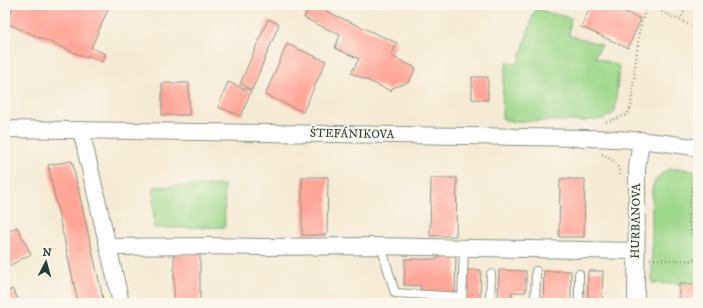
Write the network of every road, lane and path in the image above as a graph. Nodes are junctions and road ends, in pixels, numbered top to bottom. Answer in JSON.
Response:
{"nodes":[{"id":1,"x":647,"y":5,"type":"edge"},
{"id":2,"x":687,"y":5,"type":"edge"},
{"id":3,"x":680,"y":20,"type":"junction"},
{"id":4,"x":698,"y":24,"type":"edge"},
{"id":5,"x":697,"y":29,"type":"edge"},
{"id":6,"x":628,"y":113,"type":"junction"},
{"id":7,"x":632,"y":114,"type":"dead end"},
{"id":8,"x":600,"y":123,"type":"dead end"},
{"id":9,"x":5,"y":128,"type":"edge"},
{"id":10,"x":81,"y":130,"type":"junction"},
{"id":11,"x":641,"y":140,"type":"junction"},
{"id":12,"x":698,"y":148,"type":"edge"},
{"id":13,"x":600,"y":153,"type":"dead end"},
{"id":14,"x":697,"y":167,"type":"dead end"},
{"id":15,"x":621,"y":177,"type":"dead end"},
{"id":16,"x":698,"y":244,"type":"edge"},
{"id":17,"x":381,"y":246,"type":"junction"},
{"id":18,"x":108,"y":247,"type":"junction"},
{"id":19,"x":464,"y":248,"type":"junction"},
{"id":20,"x":642,"y":255,"type":"junction"},
{"id":21,"x":698,"y":255,"type":"edge"},
{"id":22,"x":690,"y":261,"type":"junction"},
{"id":23,"x":698,"y":261,"type":"edge"},
{"id":24,"x":536,"y":271,"type":"dead end"},
{"id":25,"x":491,"y":274,"type":"dead end"},
{"id":26,"x":579,"y":274,"type":"dead end"},
{"id":27,"x":462,"y":300,"type":"edge"},
{"id":28,"x":121,"y":303,"type":"edge"},
{"id":29,"x":490,"y":303,"type":"edge"},
{"id":30,"x":535,"y":303,"type":"edge"},
{"id":31,"x":579,"y":303,"type":"edge"},
{"id":32,"x":636,"y":303,"type":"edge"}],
"edges":[{"from":1,"to":3,"type":"path"},
{"from":1,"to":6,"type":"path"},
{"from":2,"to":3,"type":"path"},
{"from":3,"to":5,"type":"path"},
{"from":4,"to":5,"type":"path"},
{"from":6,"to":7,"type":"path"},
{"from":6,"to":8,"type":"path"},
{"from":9,"to":10,"type":"street","name":"ŠTEFÁNIKOVA"},
{"from":10,"to":11,"type":"street","name":"ŠTEFÁNIKOVA"},
{"from":10,"to":18,"type":"street"},
{"from":11,"to":12,"type":"street","name":"ŠTEFÁNIKOVA"},
{"from":11,"to":20,"type":"street","name":"HURBANOVA"},
{"from":13,"to":15,"type":"path"},
{"from":14,"to":16,"type":"path"},
{"from":17,"to":18,"type":"street"},
{"from":17,"to":19,"type":"street"},
{"from":17,"to":27,"type":"lane"},
{"from":18,"to":28,"type":"street"},
{"from":19,"to":20,"type":"street"},
{"from":19,"to":27,"type":"lane"},
{"from":20,"to":22,"type":"path"},
{"from":20,"to":32,"type":"street","name":"HURBANOVA"},
{"from":21,"to":22,"type":"path"},
{"from":22,"to":23,"type":"path"},
{"from":24,"to":30,"type":"lane"},
{"from":25,"to":29,"type":"lane"},
{"from":26,"to":31,"type":"lane"}]}
